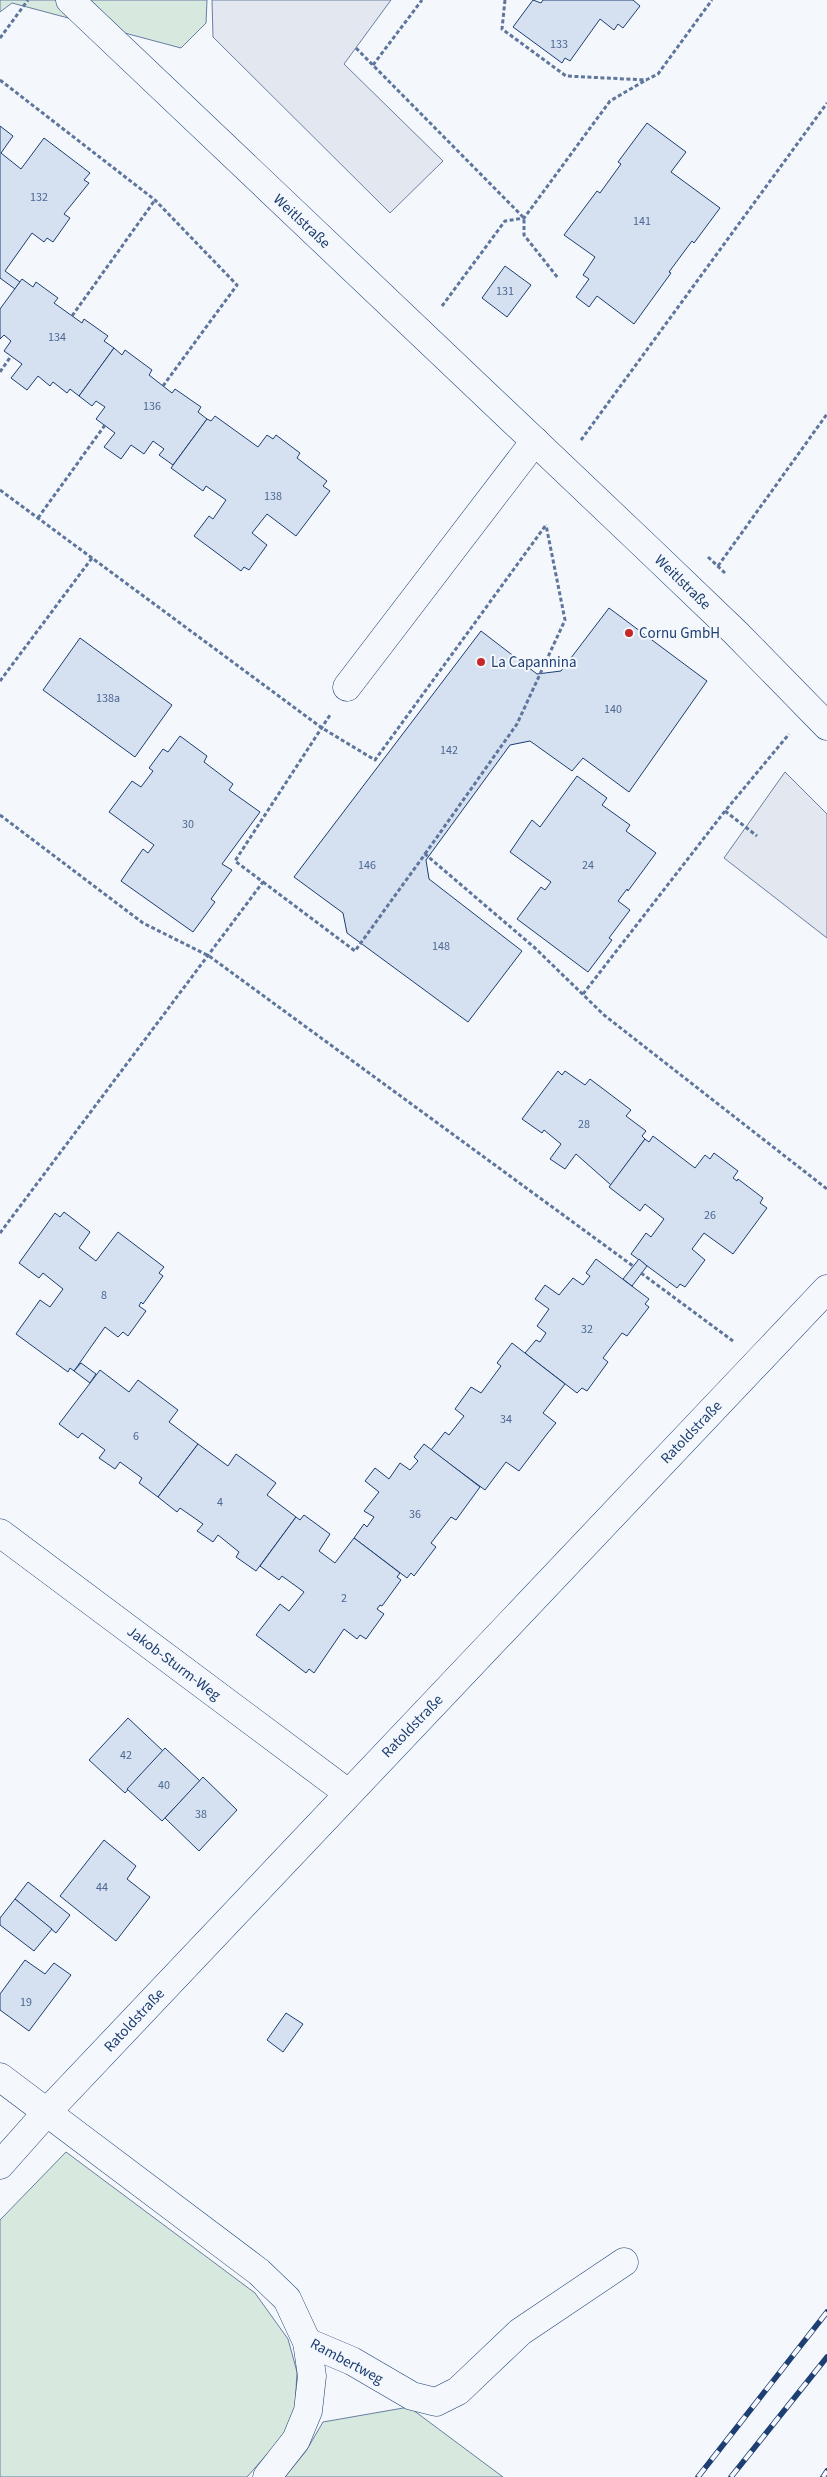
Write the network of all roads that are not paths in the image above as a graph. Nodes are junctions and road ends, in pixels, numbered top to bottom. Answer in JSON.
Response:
{"nodes":[{"id":1,"x":70,"y":0,"type":"edge"},
{"id":2,"x":535,"y":441,"type":"junction"},
{"id":3,"x":347,"y":687,"type":"road end"},
{"id":4,"x":818,"y":717,"type":"edge"},
{"id":5,"x":827,"y":1289,"type":"edge"},
{"id":6,"x":0,"y":1533,"type":"edge"},
{"id":7,"x":348,"y":1794,"type":"junction"},
{"id":8,"x":0,"y":2077,"type":"edge"},
{"id":9,"x":46,"y":2112,"type":"junction"},
{"id":10,"x":0,"y":2165,"type":"edge"},
{"id":11,"x":624,"y":2262,"type":"dead end"},
{"id":12,"x":307,"y":2342,"type":"junction"},
{"id":13,"x":267,"y":2477,"type":"edge"}],
"edges":[{"from":1,"to":2,"type":"street","name":"Weitlstraße"},
{"from":2,"to":3,"type":"street"},
{"from":2,"to":4,"type":"street","name":"Weitlstraße"},
{"from":5,"to":7,"type":"street","name":"Ratoldstraße"},
{"from":6,"to":7,"type":"street","name":"Jakob-Sturm-Weg"},
{"from":7,"to":9,"type":"street","name":"Ratoldstraße"},
{"from":8,"to":9,"type":"street","name":"Rambertweg"},
{"from":9,"to":10,"type":"street","name":"Ratoldstraße"},
{"from":9,"to":12,"type":"street","name":"Rambertweg"},
{"from":11,"to":12,"type":"street","name":"Rambertweg"},
{"from":12,"to":13,"type":"street"}]}
